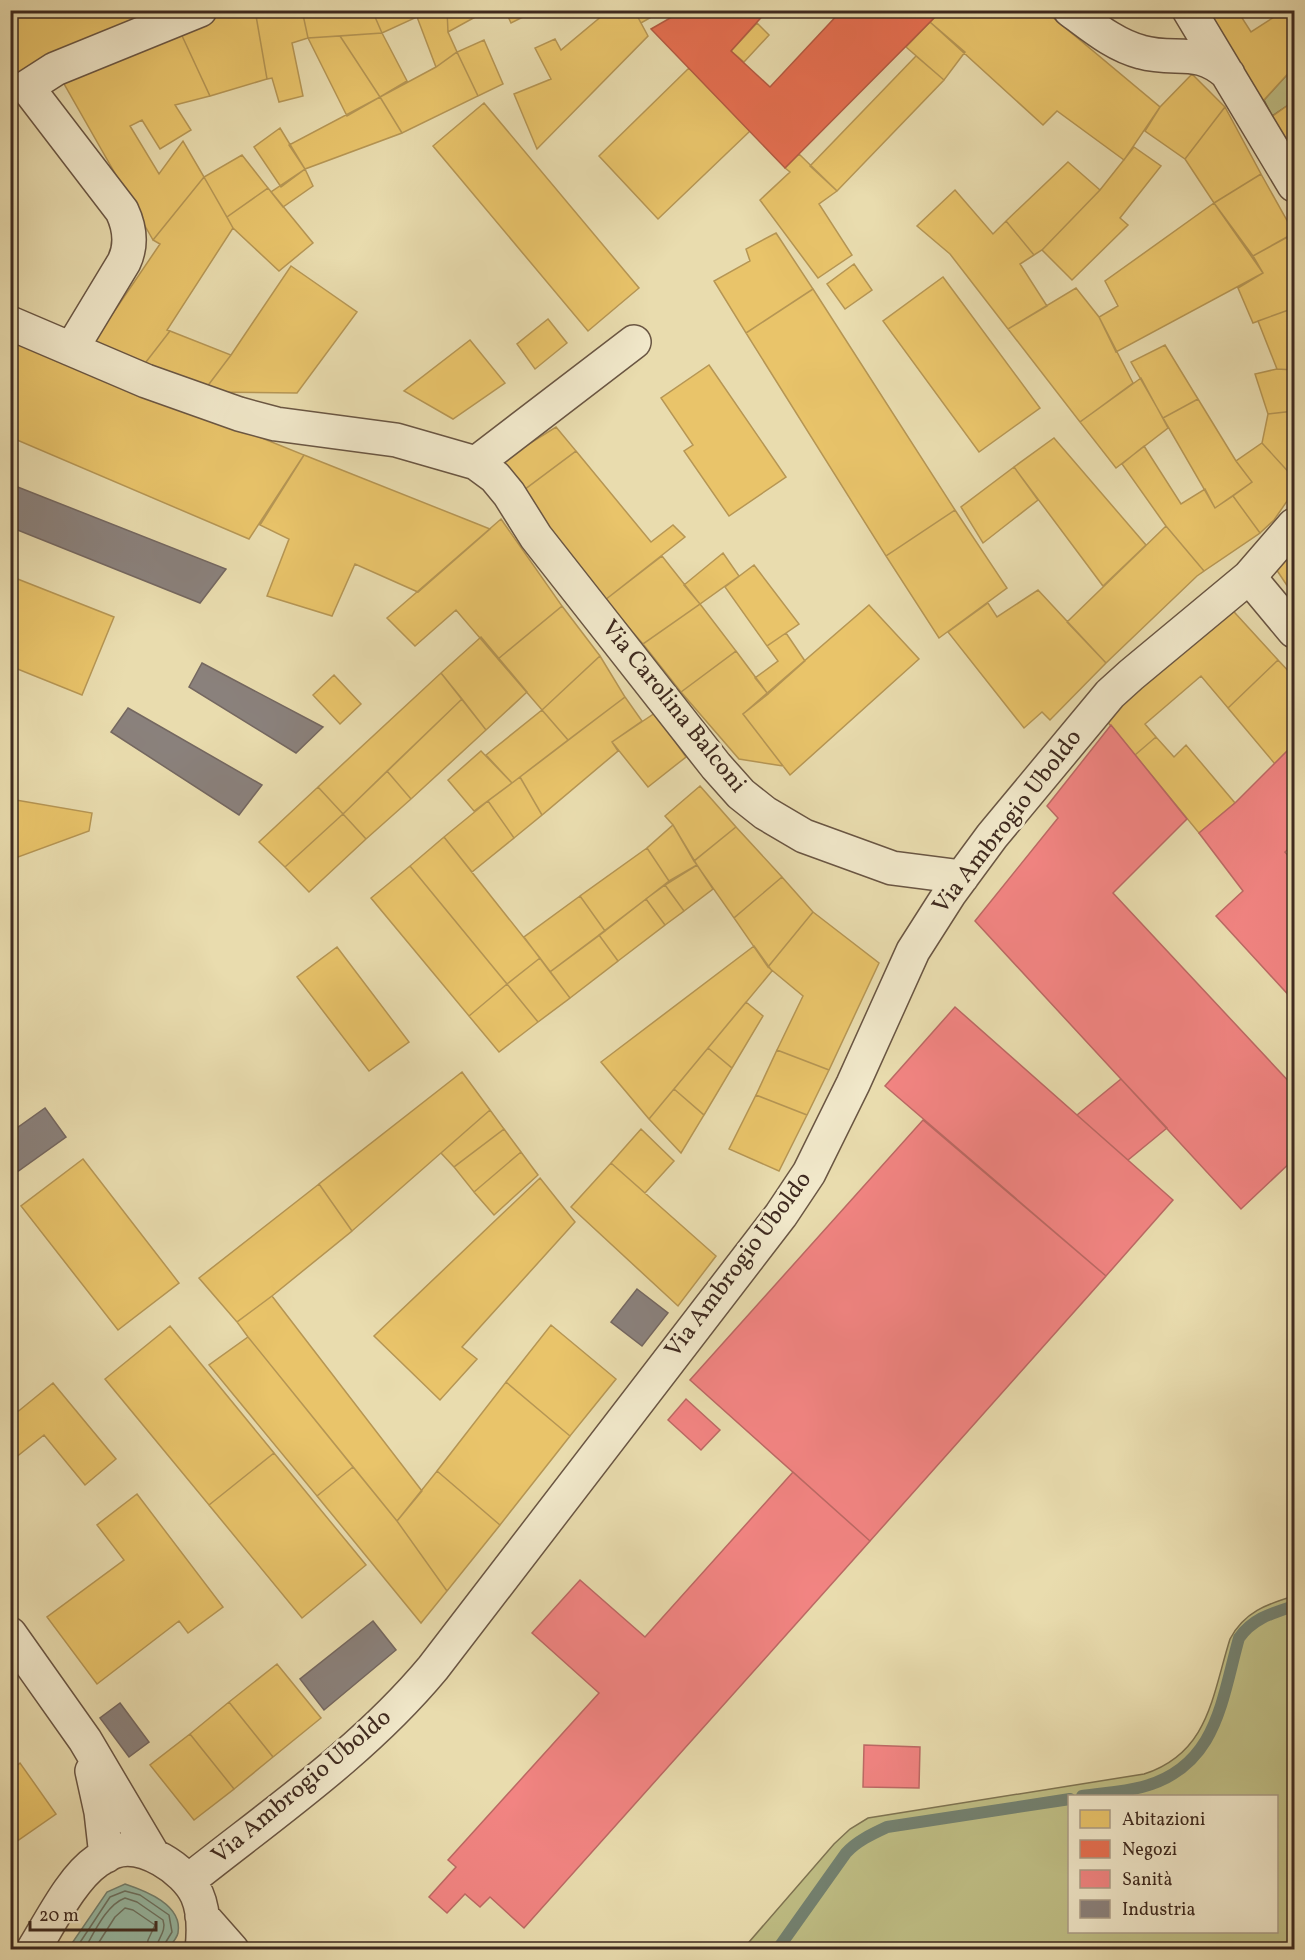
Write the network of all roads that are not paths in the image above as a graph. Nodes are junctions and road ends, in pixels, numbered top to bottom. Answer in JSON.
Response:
{"nodes":[{"id":1,"x":200,"y":10,"type":"edge"},
{"id":2,"x":1070,"y":10,"type":"edge"},
{"id":3,"x":1189,"y":10,"type":"edge"},
{"id":4,"x":1228,"y":74,"type":"junction"},
{"id":5,"x":1294,"y":185,"type":"edge"},
{"id":6,"x":10,"y":323,"type":"edge"},
{"id":7,"x":634,"y":342,"type":"dead end"},
{"id":8,"x":78,"y":351,"type":"junction"},
{"id":9,"x":476,"y":463,"type":"junction"},
{"id":10,"x":1294,"y":525,"type":"edge"},
{"id":11,"x":1249,"y":577,"type":"junction"},
{"id":12,"x":1294,"y":630,"type":"edge"},
{"id":13,"x":962,"y":877,"type":"junction"},
{"id":14,"x":10,"y":1634,"type":"edge"},
{"id":15,"x":85,"y":1740,"type":"junction"},
{"id":16,"x":153,"y":1855,"type":"junction"},
{"id":17,"x":106,"y":1856,"type":"junction"},
{"id":18,"x":188,"y":1881,"type":"junction"},
{"id":19,"x":202,"y":1916,"type":"junction"},
{"id":20,"x":33,"y":1950,"type":"edge"},
{"id":21,"x":202,"y":1950,"type":"edge"},
{"id":22,"x":232,"y":1950,"type":"edge"}],
"edges":[{"from":1,"to":8,"type":"street"},
{"from":2,"to":4,"type":"street"},
{"from":3,"to":4,"type":"street"},
{"from":4,"to":5,"type":"street"},
{"from":6,"to":8,"type":"street","name":"Via Carolina Balconi"},
{"from":7,"to":9,"type":"street"},
{"from":8,"to":9,"type":"street","name":"Via Carolina Balconi"},
{"from":9,"to":13,"type":"street","name":"Via Carolina Balconi"},
{"from":10,"to":11,"type":"street","name":"Via Ambrogio Uboldo"},
{"from":11,"to":12,"type":"street"},
{"from":11,"to":13,"type":"street","name":"Via Ambrogio Uboldo"},
{"from":13,"to":18,"type":"street","name":"Via Ambrogio Uboldo"},
{"from":14,"to":15,"type":"street"},
{"from":15,"to":16,"type":"street"},
{"from":15,"to":17,"type":"street"},
{"from":16,"to":17,"type":"street"},
{"from":16,"to":18,"type":"street"},
{"from":17,"to":20,"type":"street"},
{"from":18,"to":19,"type":"street"},
{"from":19,"to":21,"type":"street"},
{"from":19,"to":22,"type":"street"}]}
